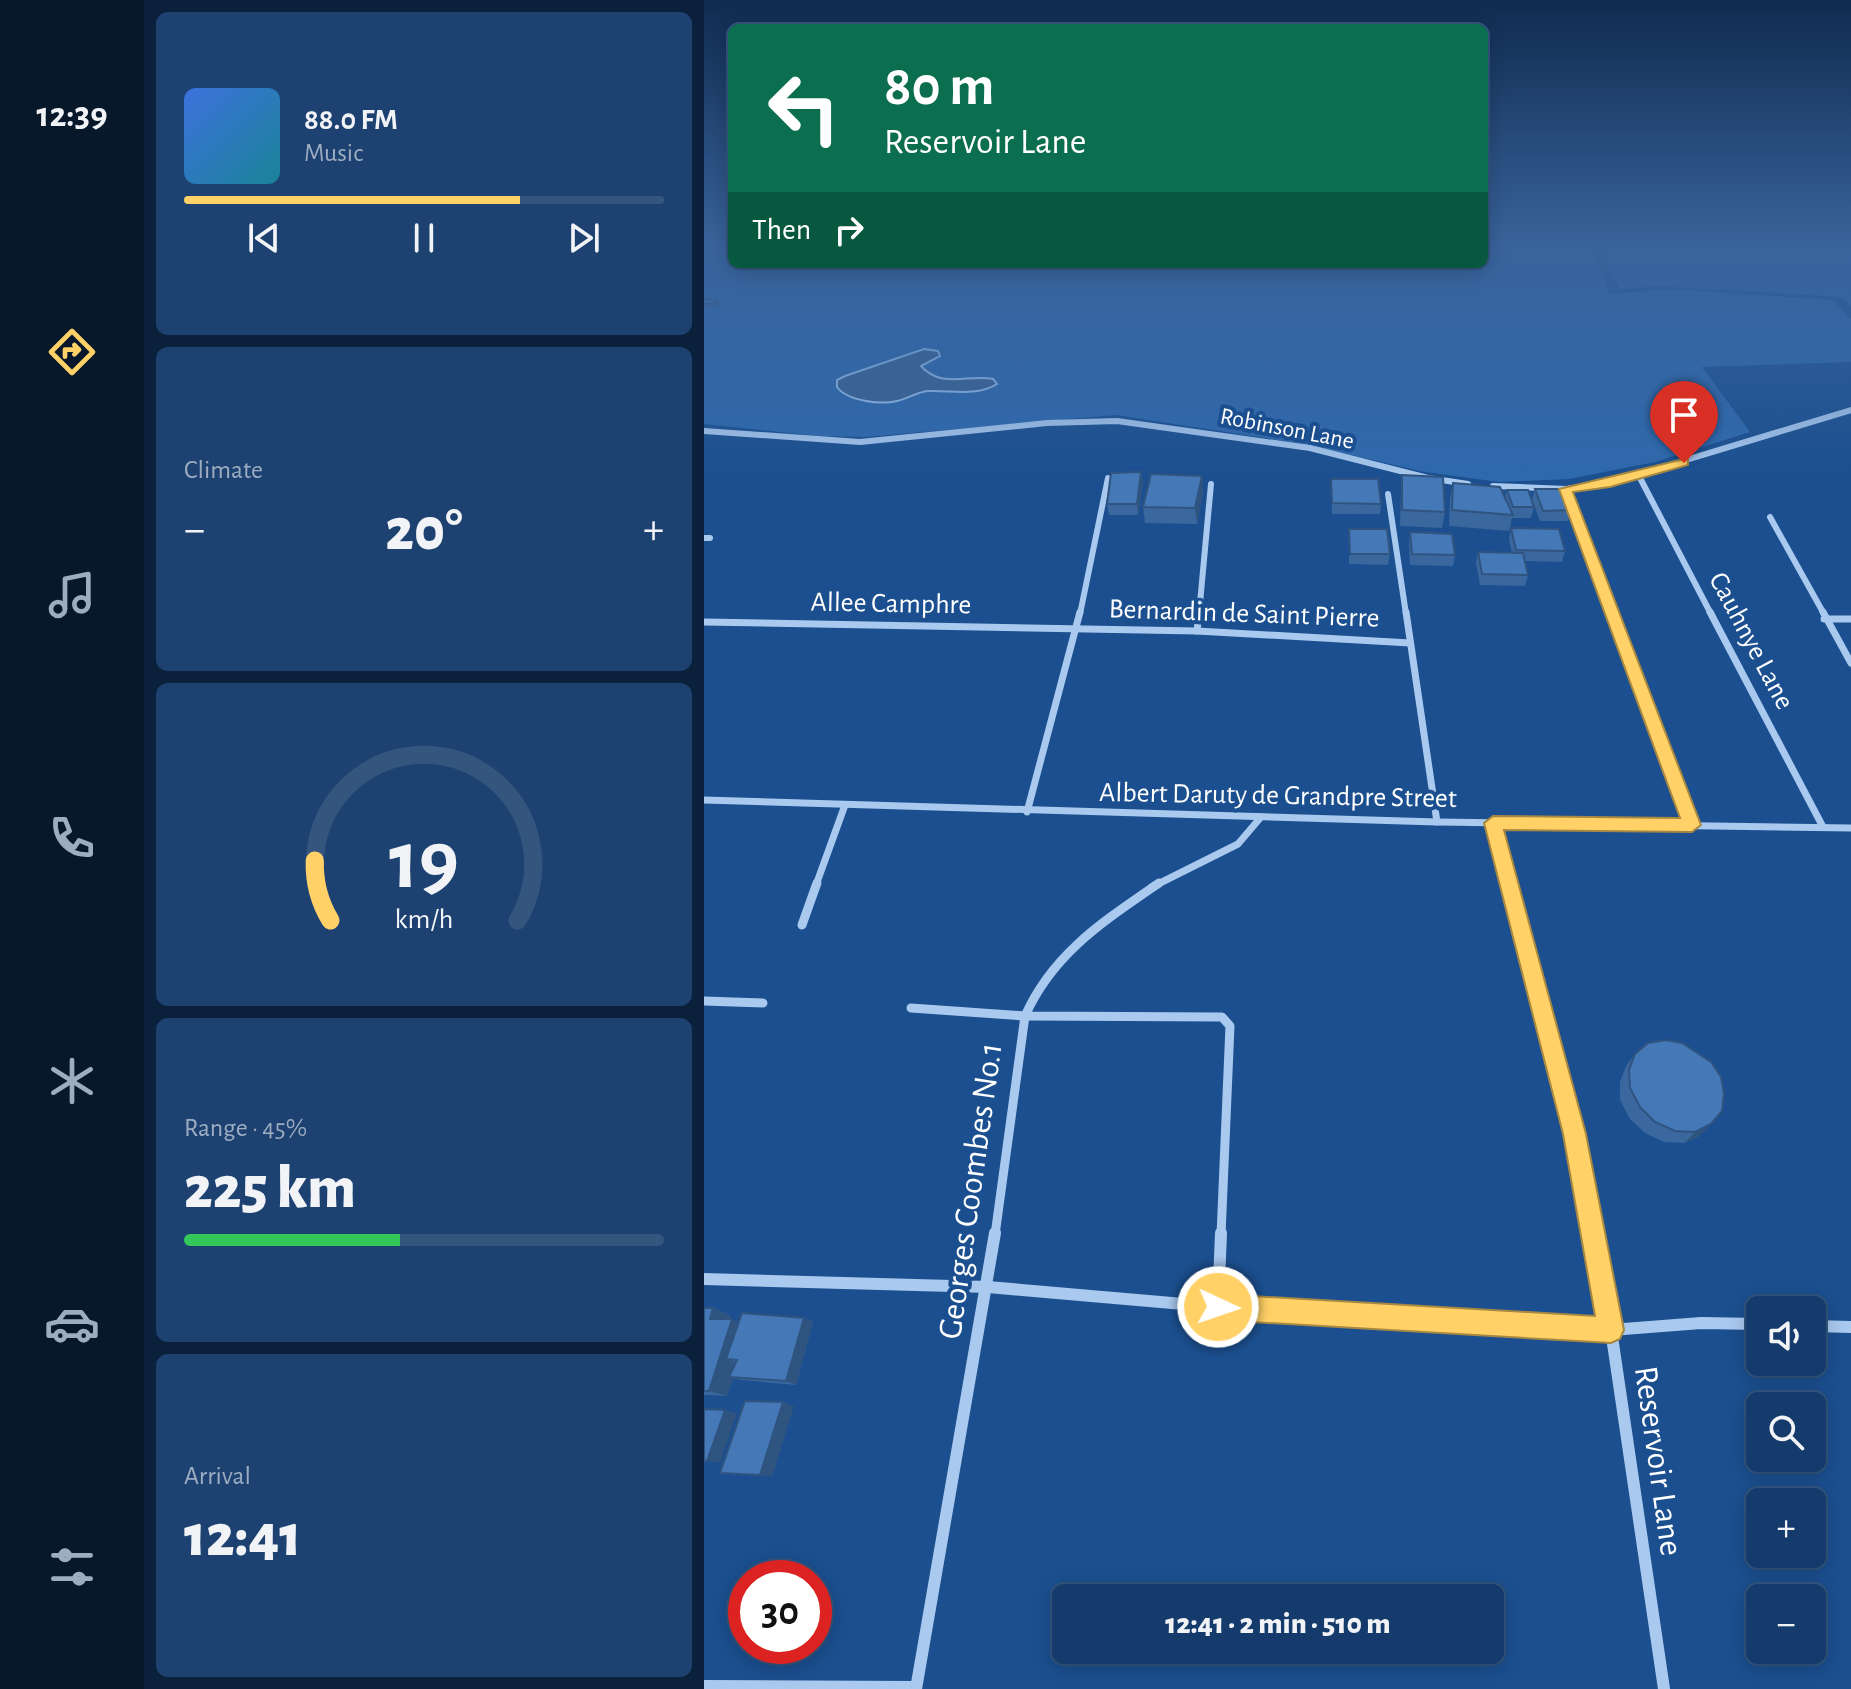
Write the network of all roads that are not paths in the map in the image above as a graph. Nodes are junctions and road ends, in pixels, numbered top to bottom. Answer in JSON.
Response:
{"nodes":[{"id":1,"x":1851,"y":410,"type":"edge"},
{"id":2,"x":704,"y":431,"type":"edge"},
{"id":3,"x":1639,"y":476,"type":"junction"},
{"id":4,"x":1108,"y":478,"type":"edge"},
{"id":5,"x":1211,"y":484,"type":"dead end"},
{"id":6,"x":1473,"y":485,"type":"edge"},
{"id":7,"x":1486,"y":486,"type":"edge"},
{"id":8,"x":1566,"y":489,"type":"junction"},
{"id":9,"x":1388,"y":494,"type":"dead end"},
{"id":10,"x":1770,"y":517,"type":"dead end"},
{"id":11,"x":1824,"y":619,"type":"junction"},
{"id":12,"x":1851,"y":619,"type":"edge"},
{"id":13,"x":704,"y":622,"type":"edge"},
{"id":14,"x":1077,"y":629,"type":"junction"},
{"id":15,"x":1197,"y":631,"type":"junction"},
{"id":16,"x":1410,"y":643,"type":"junction"},
{"id":17,"x":1851,"y":663,"type":"edge"},
{"id":18,"x":704,"y":800,"type":"edge"},
{"id":19,"x":845,"y":805,"type":"junction"},
{"id":20,"x":1027,"y":812,"type":"junction"},
{"id":21,"x":1261,"y":817,"type":"junction"},
{"id":22,"x":1437,"y":822,"type":"junction"},
{"id":23,"x":1493,"y":823,"type":"junction"},
{"id":24,"x":1692,"y":825,"type":"junction"},
{"id":25,"x":1823,"y":827,"type":"junction"},
{"id":26,"x":1851,"y":828,"type":"edge"},
{"id":27,"x":802,"y":925,"type":"dead end"},
{"id":28,"x":704,"y":1001,"type":"edge"},
{"id":29,"x":763,"y":1003,"type":"dead end"},
{"id":30,"x":911,"y":1008,"type":"dead end"},
{"id":31,"x":1025,"y":1016,"type":"junction"},
{"id":32,"x":704,"y":1279,"type":"edge"},
{"id":33,"x":988,"y":1287,"type":"junction"},
{"id":34,"x":1218,"y":1307,"type":"junction"},
{"id":35,"x":1746,"y":1324,"type":"edge"},
{"id":36,"x":1826,"y":1326,"type":"edge"},
{"id":37,"x":1851,"y":1327,"type":"edge"},
{"id":38,"x":1611,"y":1330,"type":"junction"},
{"id":39,"x":704,"y":1686,"type":"edge"},
{"id":40,"x":916,"y":1688,"type":"edge"},
{"id":41,"x":1664,"y":1689,"type":"edge"}],
"edges":[{"from":1,"to":3,"type":"street"},
{"from":2,"to":6,"type":"street","name":"Robinson Lane"},
{"from":3,"to":8,"type":"street"},
{"from":3,"to":25,"type":"street","name":"Cauhnye Lane"},
{"from":4,"to":14,"type":"street"},
{"from":5,"to":15,"type":"street"},
{"from":7,"to":8,"type":"street"},
{"from":8,"to":24,"type":"street"},
{"from":9,"to":16,"type":"street"},
{"from":10,"to":11,"type":"street"},
{"from":11,"to":12,"type":"street"},
{"from":11,"to":17,"type":"street"},
{"from":13,"to":14,"type":"street","name":"Allee Camphre"},
{"from":14,"to":15,"type":"street","name":"Bernardin de Saint Pierre"},
{"from":14,"to":20,"type":"street"},
{"from":15,"to":16,"type":"street","name":"Bernardin de Saint Pierre"},
{"from":16,"to":22,"type":"street"},
{"from":18,"to":19,"type":"street","name":"Albert Daruty de Grandpre Street"},
{"from":19,"to":20,"type":"street","name":"Albert Daruty de Grandpre Street"},
{"from":19,"to":27,"type":"street"},
{"from":20,"to":21,"type":"street","name":"Albert Daruty de Grandpre Street"},
{"from":21,"to":22,"type":"street","name":"Albert Daruty de Grandpre Street"},
{"from":21,"to":31,"type":"street","name":"Georges Coombes No.1"},
{"from":22,"to":23,"type":"street","name":"Albert Daruty de Grandpre Street"},
{"from":23,"to":24,"type":"street","name":"Albert Daruty de Grandpre Street"},
{"from":23,"to":38,"type":"street","name":"Reservoir Lane"},
{"from":24,"to":25,"type":"street","name":"Albert Daruty de Grandpre Street"},
{"from":25,"to":26,"type":"street","name":"Albert Daruty de Grandpre Street"},
{"from":28,"to":29,"type":"street"},
{"from":30,"to":31,"type":"street"},
{"from":31,"to":33,"type":"street","name":"Georges Coombes No.1"},
{"from":31,"to":34,"type":"street"},
{"from":32,"to":33,"type":"street"},
{"from":33,"to":34,"type":"street"},
{"from":33,"to":40,"type":"street","name":"Georges Coombes No.1"},
{"from":34,"to":38,"type":"street"},
{"from":35,"to":38,"type":"street"},
{"from":36,"to":37,"type":"street"},
{"from":38,"to":41,"type":"street","name":"Reservoir Lane"},
{"from":39,"to":40,"type":"street"}]}
